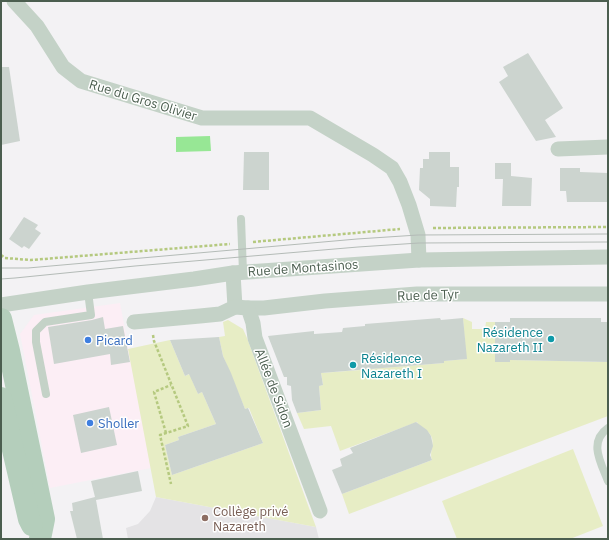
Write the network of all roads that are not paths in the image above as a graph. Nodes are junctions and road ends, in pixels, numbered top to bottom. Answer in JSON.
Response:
{"nodes":[{"id":1,"x":14,"y":1,"type":"edge"},
{"id":2,"x":608,"y":148,"type":"edge"},
{"id":3,"x":558,"y":149,"type":"dead end"},
{"id":4,"x":241,"y":219,"type":"dead end"},
{"id":5,"x":608,"y":257,"type":"edge"},
{"id":6,"x":419,"y":260,"type":"junction"},
{"id":7,"x":238,"y":273,"type":"junction"},
{"id":8,"x":88,"y":292,"type":"junction"},
{"id":9,"x":608,"y":294,"type":"edge"},
{"id":10,"x":1,"y":305,"type":"edge"},
{"id":11,"x":242,"y":308,"type":"junction"},
{"id":12,"x":1,"y":319,"type":"edge"},
{"id":13,"x":134,"y":322,"type":"dead end"},
{"id":14,"x":46,"y":394,"type":"dead end"},
{"id":15,"x":1,"y":398,"type":"edge"},
{"id":16,"x":608,"y":428,"type":"edge"},
{"id":17,"x":608,"y":481,"type":"edge"},
{"id":18,"x":320,"y":511,"type":"dead end"},
{"id":19,"x":40,"y":539,"type":"edge"}],
"edges":[{"from":1,"to":6,"type":"street","name":"Rue du Gros Olivier"},
{"from":2,"to":3,"type":"street"},
{"from":4,"to":7,"type":"lane"},
{"from":5,"to":6,"type":"street","name":"Rue de Montasinos"},
{"from":6,"to":7,"type":"street","name":"Rue de Montasinos"},
{"from":7,"to":8,"type":"street","name":"Rue de Montasinos"},
{"from":7,"to":11,"type":"street","name":"Allée de Sidon"},
{"from":8,"to":10,"type":"street","name":"Rue de Montasinos"},
{"from":8,"to":14,"type":"lane"},
{"from":9,"to":11,"type":"street","name":"Rue de Tyr"},
{"from":11,"to":13,"type":"street"},
{"from":11,"to":18,"type":"street","name":"Allée de Sidon"},
{"from":12,"to":19,"type":"main road"},
{"from":15,"to":19,"type":"main road"},
{"from":16,"to":17,"type":"lane"}]}
